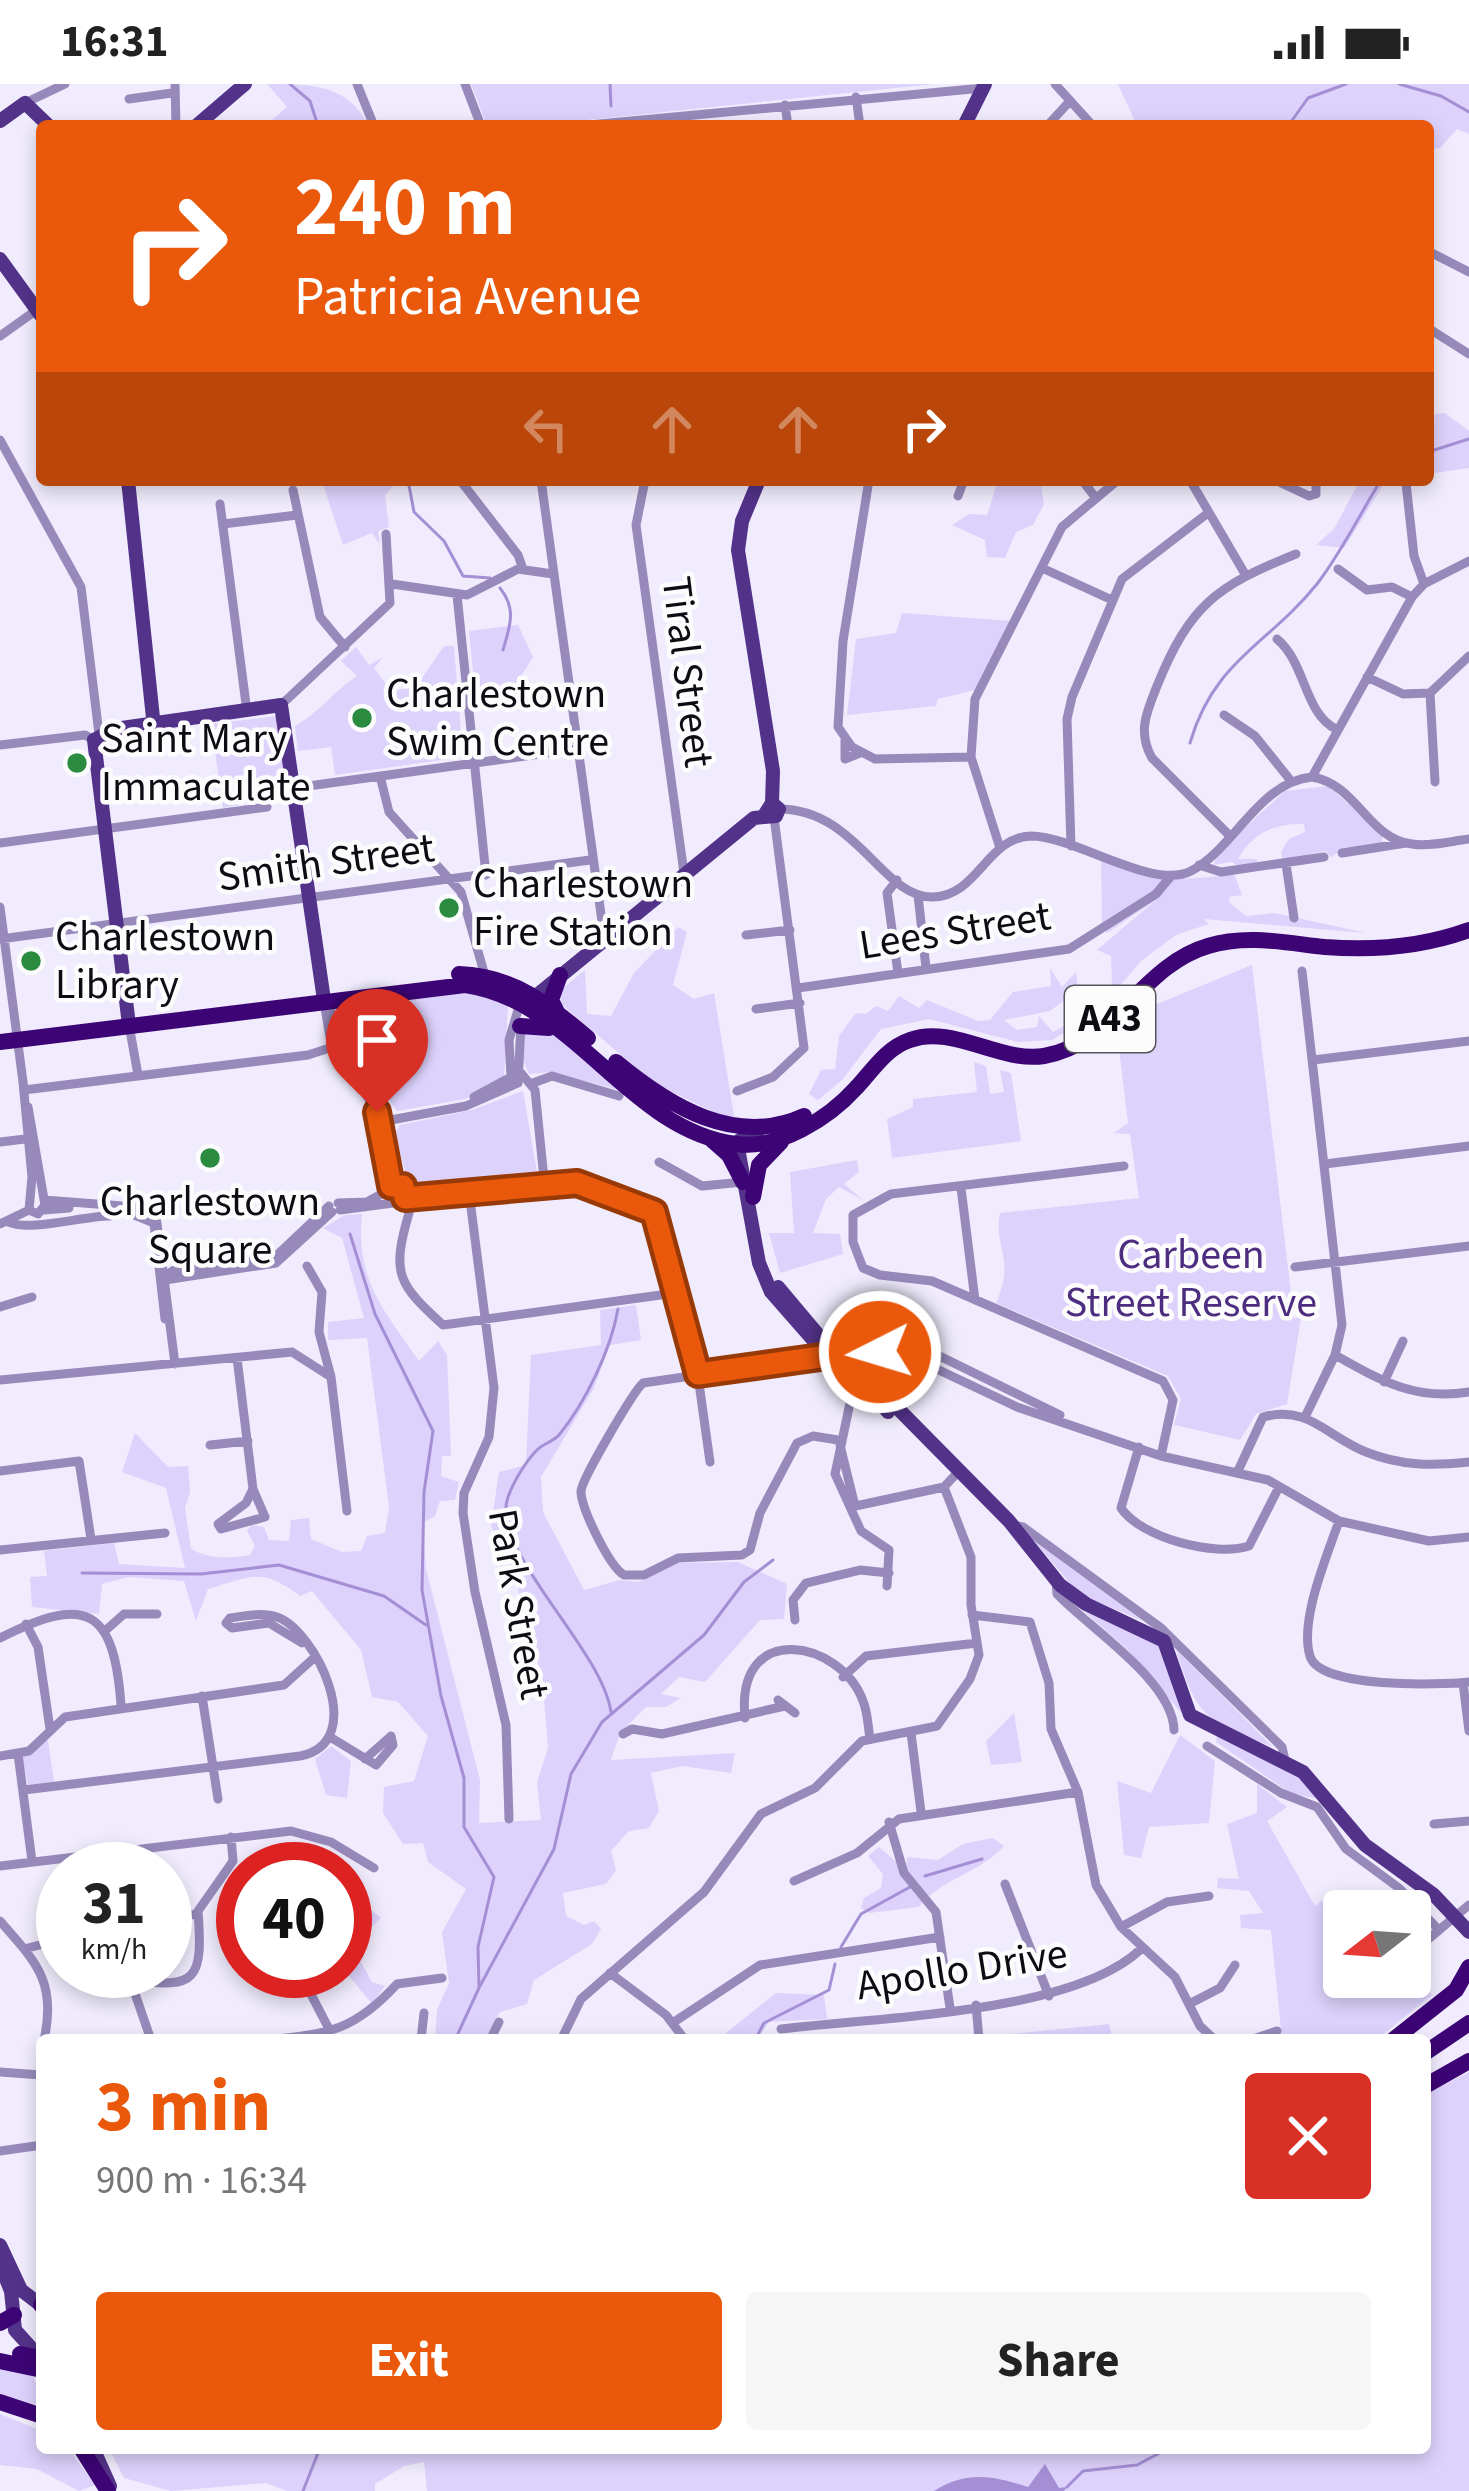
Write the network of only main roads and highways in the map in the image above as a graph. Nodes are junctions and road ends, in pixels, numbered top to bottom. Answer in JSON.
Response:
{"nodes":[{"id":1,"x":245,"y":84,"type":"edge"},
{"id":2,"x":984,"y":86,"type":"edge"},
{"id":3,"x":42,"y":120,"type":"edge"},
{"id":4,"x":203,"y":120,"type":"edge"},
{"id":5,"x":967,"y":120,"type":"edge"},
{"id":6,"x":0,"y":121,"type":"edge"},
{"id":7,"x":0,"y":259,"type":"edge"},
{"id":8,"x":36,"y":308,"type":"edge"},
{"id":9,"x":129,"y":486,"type":"edge"},
{"id":10,"x":757,"y":486,"type":"edge"},
{"id":11,"x":153,"y":721,"type":"junction"},
{"id":12,"x":1469,"y":920,"type":"edge"},
{"id":13,"x":1469,"y":930,"type":"edge"},
{"id":14,"x":564,"y":969,"type":"junction"},
{"id":15,"x":322,"y":995,"type":"junction"},
{"id":16,"x":527,"y":999,"type":"junction"},
{"id":17,"x":557,"y":1012,"type":"junction"},
{"id":18,"x":129,"y":1022,"type":"junction"},
{"id":19,"x":520,"y":1026,"type":"road end"},
{"id":20,"x":566,"y":1035,"type":"junction"},
{"id":21,"x":8,"y":1038,"type":"edge"},
{"id":22,"x":688,"y":1109,"type":"junction"},
{"id":23,"x":759,"y":1130,"type":"junction"},
{"id":24,"x":707,"y":1136,"type":"junction"},
{"id":25,"x":786,"y":1137,"type":"junction"},
{"id":26,"x":740,"y":1143,"type":"junction"},
{"id":27,"x":748,"y":1190,"type":"junction"},
{"id":28,"x":809,"y":1336,"type":"junction"},
{"id":29,"x":880,"y":1352,"type":"road end"},
{"id":30,"x":838,"y":1354,"type":"junction"},
{"id":31,"x":806,"y":1360,"type":"road end"},
{"id":32,"x":866,"y":1376,"type":"junction"},
{"id":33,"x":952,"y":1478,"type":"junction"},
{"id":34,"x":1460,"y":1922,"type":"edge"},
{"id":35,"x":1469,"y":1948,"type":"edge"},
{"id":36,"x":1469,"y":1967,"type":"edge"},
{"id":37,"x":1469,"y":2012,"type":"edge"},
{"id":38,"x":1469,"y":2023,"type":"edge"},
{"id":39,"x":1401,"y":2034,"type":"edge"},
{"id":40,"x":1431,"y":2038,"type":"edge"},
{"id":41,"x":1431,"y":2049,"type":"edge"},
{"id":42,"x":1467,"y":2063,"type":"edge"},
{"id":43,"x":1431,"y":2083,"type":"edge"},
{"id":44,"x":0,"y":2245,"type":"edge"},
{"id":45,"x":0,"y":2264,"type":"edge"},
{"id":46,"x":36,"y":2301,"type":"edge"},
{"id":47,"x":36,"y":2306,"type":"edge"},
{"id":48,"x":7,"y":2319,"type":"edge"},
{"id":49,"x":0,"y":2351,"type":"edge"},
{"id":50,"x":36,"y":2353,"type":"edge"},
{"id":51,"x":12,"y":2360,"type":"edge"},
{"id":52,"x":85,"y":2454,"type":"edge"},
{"id":53,"x":100,"y":2454,"type":"edge"},
{"id":54,"x":113,"y":2491,"type":"edge"}],
"edges":[{"from":1,"to":4,"type":"main road"},
{"from":2,"to":5,"type":"main road"},
{"from":3,"to":6,"type":"main road"},
{"from":7,"to":8,"type":"main road"},
{"from":9,"to":11,"type":"main road"},
{"from":10,"to":14,"type":"main road"},
{"from":11,"to":15,"type":"main road"},
{"from":11,"to":18,"type":"main road"},
{"from":12,"to":23,"type":"highway","number":"A43"},
{"from":13,"to":25,"type":"highway","number":"A43"},
{"from":14,"to":16,"type":"main road"},
{"from":14,"to":17,"type":"highway"},
{"from":15,"to":16,"type":"highway","number":"A43"},
{"from":15,"to":16,"type":"highway","number":"A43"},
{"from":15,"to":18,"type":"highway","number":"A43"},
{"from":16,"to":17,"type":"highway","number":"A43"},
{"from":16,"to":20,"type":"highway","number":"A43"},
{"from":17,"to":22,"type":"highway","number":"A43"},
{"from":18,"to":21,"type":"highway","number":"A43"},
{"from":19,"to":20,"type":"highway"},
{"from":20,"to":24,"type":"highway","number":"A43"},
{"from":22,"to":23,"type":"highway","number":"A43"},
{"from":22,"to":26,"type":"main road"},
{"from":23,"to":26,"type":"main road"},
{"from":24,"to":26,"type":"highway","number":"A43"},
{"from":24,"to":27,"type":"highway"},
{"from":25,"to":26,"type":"highway","number":"A43"},
{"from":25,"to":27,"type":"highway"},
{"from":26,"to":27,"type":"main road"},
{"from":27,"to":28,"type":"main road"},
{"from":27,"to":30,"type":"main road"},
{"from":28,"to":30,"type":"main road"},
{"from":28,"to":31,"type":"main road"},
{"from":29,"to":32,"type":"main road"},
{"from":30,"to":32,"type":"main road"},
{"from":30,"to":33,"type":"main road"},
{"from":32,"to":33,"type":"main road"},
{"from":33,"to":34,"type":"main road"},
{"from":34,"to":35,"type":"main road"},
{"from":36,"to":39,"type":"highway"},
{"from":37,"to":40,"type":"highway"},
{"from":38,"to":41,"type":"highway"},
{"from":42,"to":43,"type":"highway"},
{"from":44,"to":46,"type":"main road"},
{"from":45,"to":48,"type":"main road"},
{"from":47,"to":48,"type":"main road"},
{"from":48,"to":50,"type":"main road"},
{"from":49,"to":51,"type":"highway"},
{"from":52,"to":54,"type":"highway"},
{"from":53,"to":54,"type":"main road"}]}
